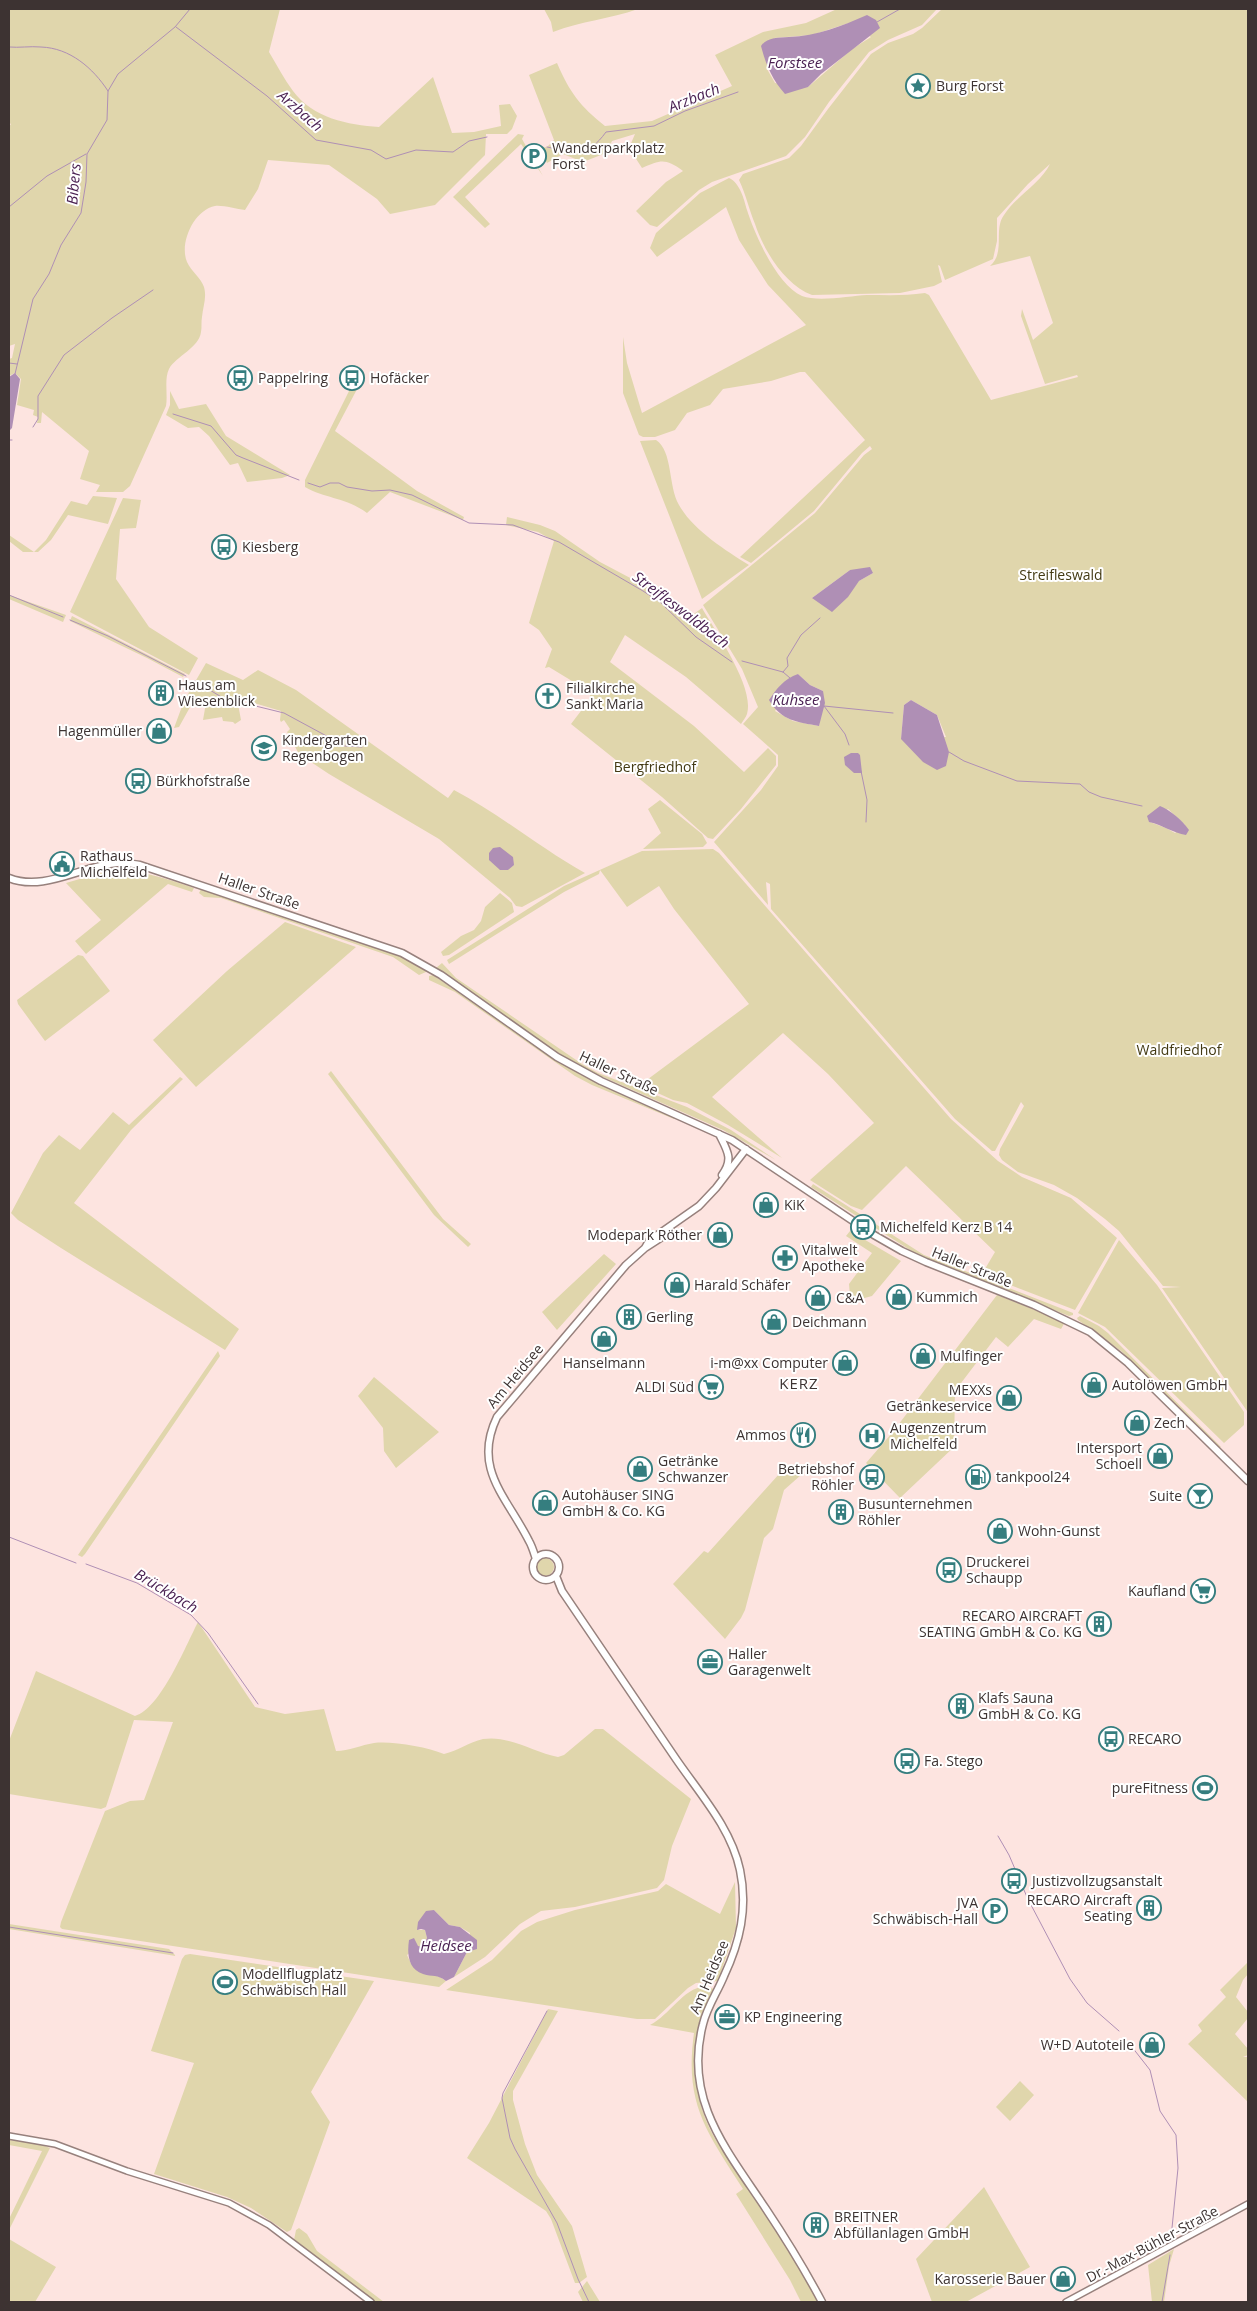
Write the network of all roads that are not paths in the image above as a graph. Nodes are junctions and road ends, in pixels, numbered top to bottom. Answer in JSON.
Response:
{"nodes":[{"id":1,"x":9,"y":878,"type":"edge"},
{"id":2,"x":719,"y":1134,"type":"junction"},
{"id":3,"x":746,"y":1149,"type":"junction"},
{"id":4,"x":699,"y":1206,"type":"junction"},
{"id":5,"x":1248,"y":1481,"type":"edge"},
{"id":6,"x":530,"y":1542,"type":"junction"},
{"id":7,"x":543,"y":1554,"type":"junction"},
{"id":8,"x":536,"y":1559,"type":"junction"},
{"id":9,"x":556,"y":1576,"type":"junction"},
{"id":10,"x":548,"y":1580,"type":"junction"},
{"id":11,"x":562,"y":1591,"type":"junction"},
{"id":12,"x":9,"y":2136,"type":"edge"},
{"id":13,"x":1248,"y":2204,"type":"edge"},
{"id":14,"x":371,"y":2302,"type":"edge"},
{"id":15,"x":822,"y":2302,"type":"edge"},
{"id":16,"x":1066,"y":2302,"type":"edge"}],
"edges":[{"from":1,"to":2,"type":"main road","name":"Haller Straße"},
{"from":2,"to":3,"type":"main road","name":"Haller Straße"},
{"from":2,"to":4,"type":"main road"},
{"from":3,"to":4,"type":"main road"},
{"from":3,"to":5,"type":"main road","name":"Haller Straße"},
{"from":4,"to":6,"type":"main road","name":"Am Heidsee"},
{"from":6,"to":7,"type":"main road","name":"Am Heidsee"},
{"from":6,"to":8,"type":"main road","name":"Am Heidsee"},
{"from":7,"to":8,"type":"main road"},
{"from":7,"to":9,"type":"main road"},
{"from":8,"to":10,"type":"main road"},
{"from":9,"to":10,"type":"main road"},
{"from":9,"to":11,"type":"main road","name":"Am Heidsee"},
{"from":10,"to":11,"type":"main road","name":"Am Heidsee"},
{"from":11,"to":15,"type":"main road","name":"Am Heidsee"},
{"from":12,"to":14,"type":"street"},
{"from":13,"to":16,"type":"street","name":"Dr.-Max-Bühler-Straße"}]}
